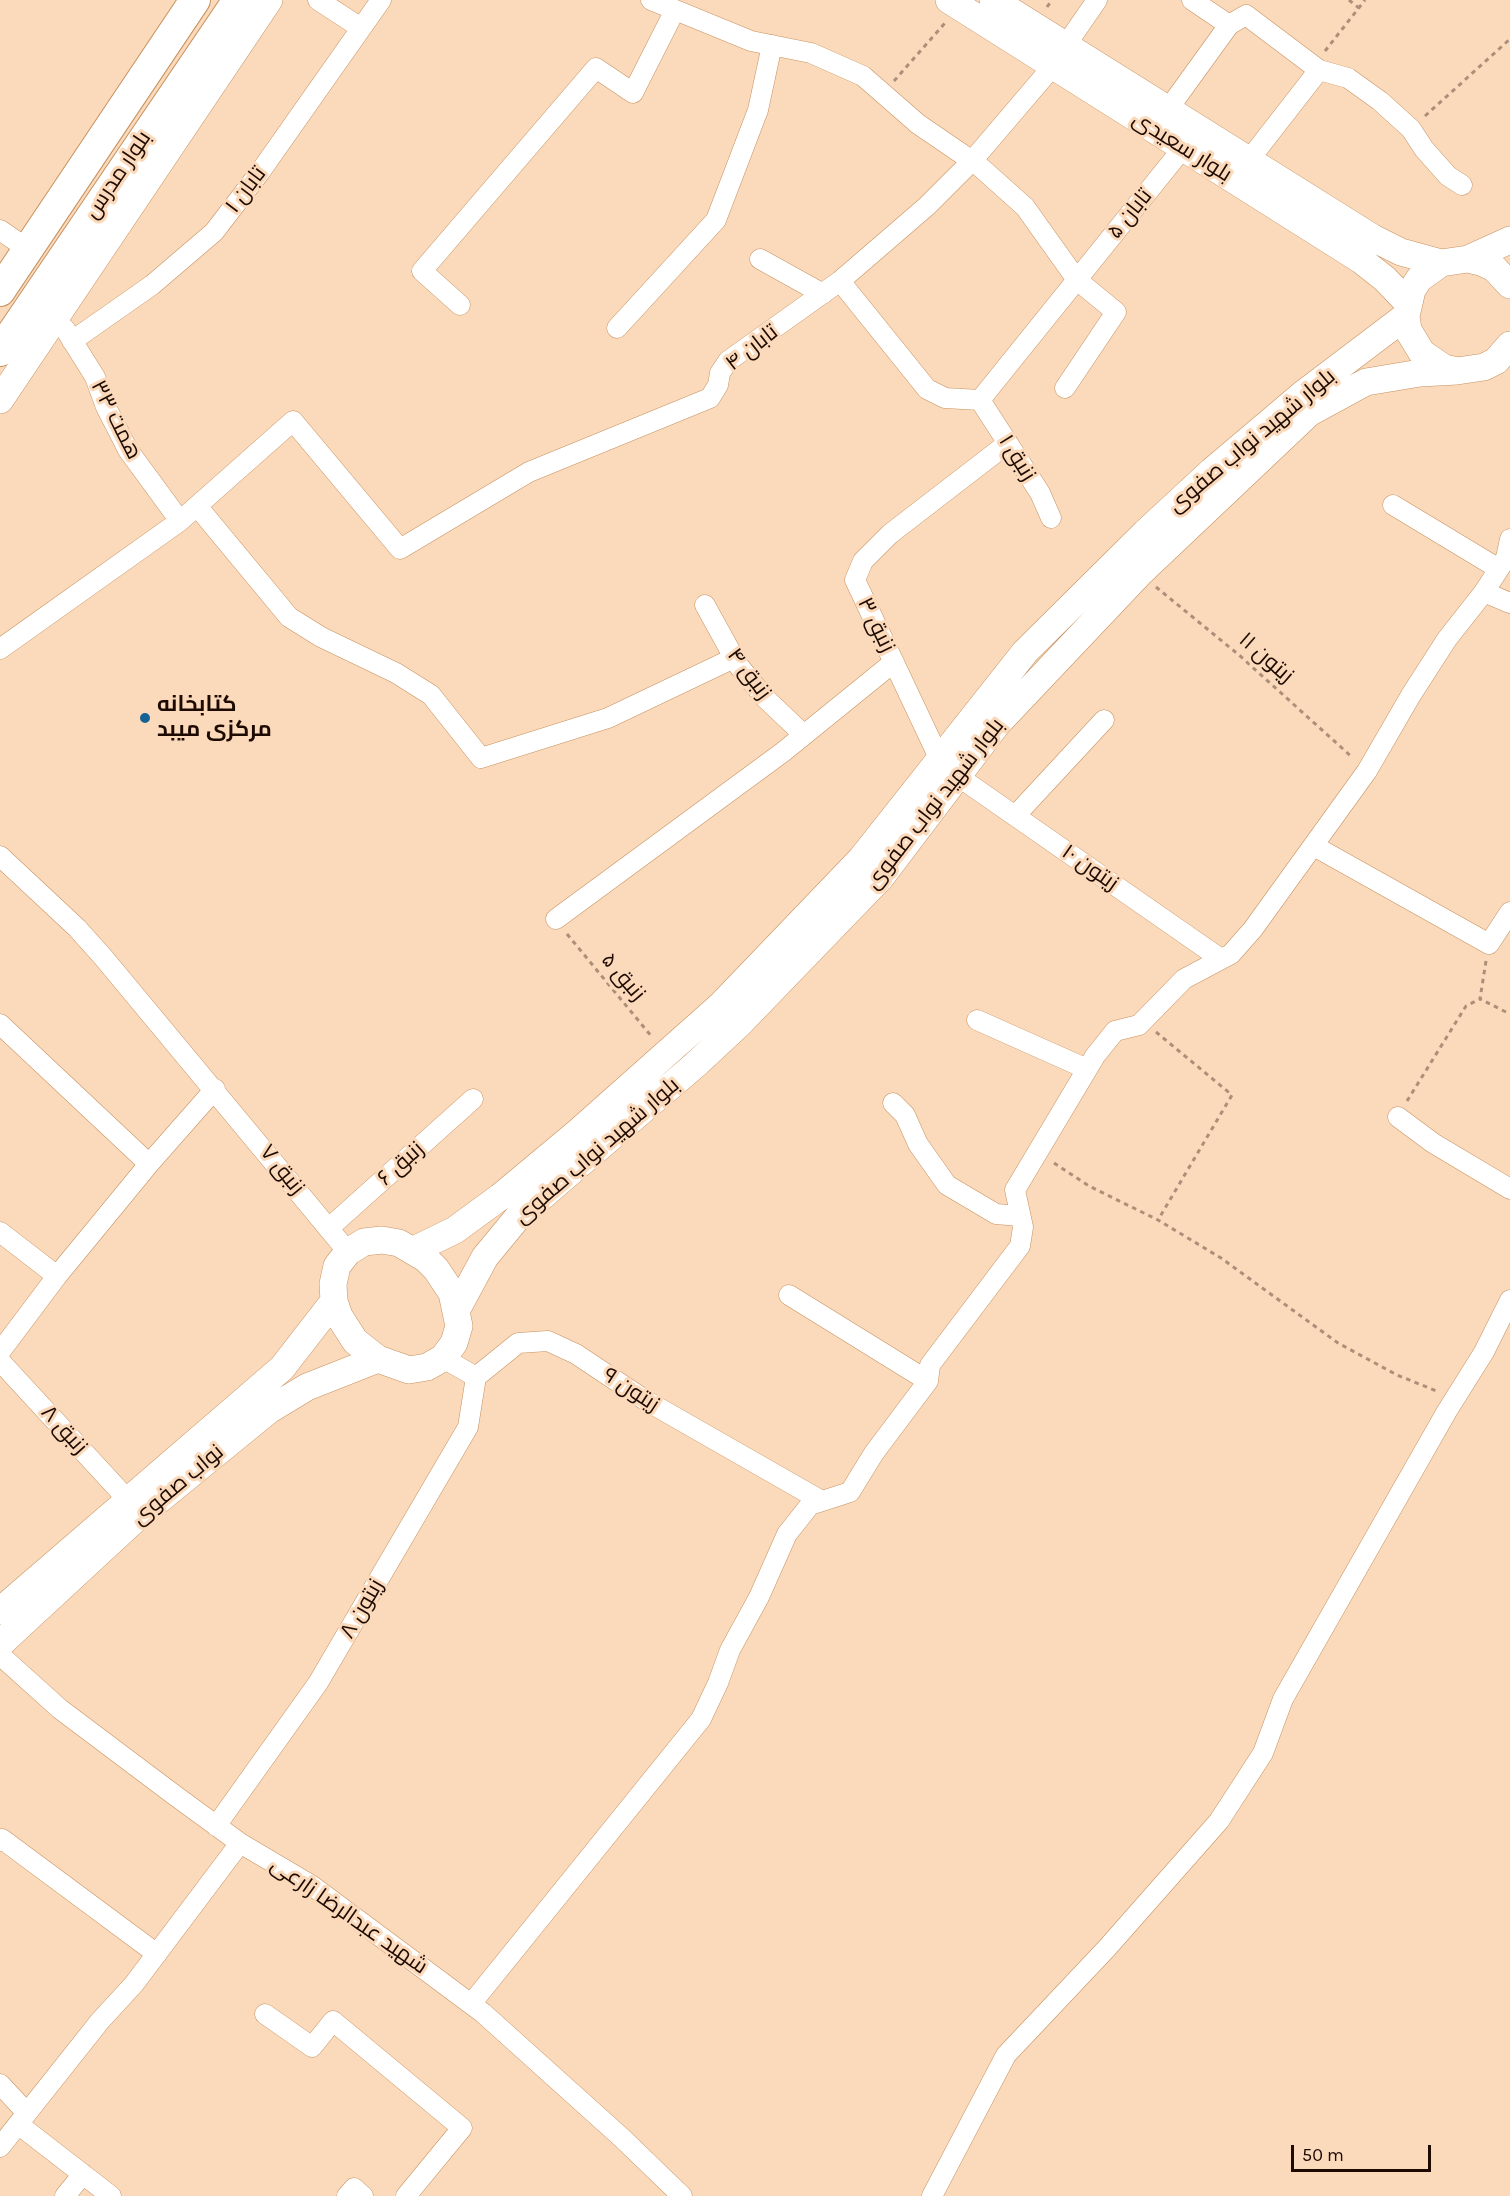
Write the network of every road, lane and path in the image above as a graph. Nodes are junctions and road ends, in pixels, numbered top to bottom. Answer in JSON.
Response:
{"nodes":[{"id":1,"x":177,"y":0,"type":"edge"},
{"id":2,"x":195,"y":0,"type":"edge"},
{"id":3,"x":238,"y":0,"type":"edge"},
{"id":4,"x":268,"y":0,"type":"edge"},
{"id":5,"x":318,"y":0,"type":"edge"},
{"id":6,"x":381,"y":0,"type":"edge"},
{"id":7,"x":651,"y":0,"type":"edge"},
{"id":8,"x":993,"y":0,"type":"edge"},
{"id":9,"x":1098,"y":0,"type":"edge"},
{"id":10,"x":1192,"y":0,"type":"edge"},
{"id":11,"x":1349,"y":0,"type":"edge"},
{"id":12,"x":1365,"y":0,"type":"edge"},
{"id":13,"x":953,"y":3,"type":"edge"},
{"id":14,"x":1359,"y":8,"type":"junction"},
{"id":15,"x":675,"y":10,"type":"junction"},
{"id":16,"x":1229,"y":25,"type":"junction"},
{"id":17,"x":361,"y":28,"type":"junction"},
{"id":18,"x":1510,"y":39,"type":"edge"},
{"id":19,"x":772,"y":45,"type":"junction"},
{"id":20,"x":1060,"y":55,"type":"junction"},
{"id":21,"x":1316,"y":68,"type":"junction"},
{"id":22,"x":883,"y":94,"type":"junction"},
{"id":23,"x":1169,"y":108,"type":"junction"},
{"id":24,"x":1411,"y":129,"type":"junction"},
{"id":25,"x":1183,"y":148,"type":"junction"},
{"id":26,"x":1248,"y":159,"type":"junction"},
{"id":27,"x":972,"y":161,"type":"junction"},
{"id":28,"x":1462,"y":185,"type":"dead end"},
{"id":29,"x":8,"y":235,"type":"edge"},
{"id":30,"x":1510,"y":240,"type":"edge"},
{"id":31,"x":760,"y":259,"type":"dead end"},
{"id":32,"x":1468,"y":259,"type":"junction"},
{"id":33,"x":1441,"y":263,"type":"junction"},
{"id":34,"x":0,"y":265,"type":"edge"},
{"id":35,"x":1077,"y":280,"type":"junction"},
{"id":36,"x":840,"y":281,"type":"junction"},
{"id":37,"x":1510,"y":285,"type":"edge"},
{"id":38,"x":0,"y":291,"type":"edge"},
{"id":39,"x":823,"y":294,"type":"junction"},
{"id":40,"x":460,"y":305,"type":"dead end"},
{"id":41,"x":47,"y":307,"type":"junction"},
{"id":42,"x":1407,"y":310,"type":"junction"},
{"id":43,"x":617,"y":328,"type":"dead end"},
{"id":44,"x":72,"y":341,"type":"junction"},
{"id":45,"x":1510,"y":345,"type":"edge"},
{"id":46,"x":0,"y":351,"type":"edge"},
{"id":47,"x":1497,"y":369,"type":"edge"},
{"id":48,"x":1457,"y":371,"type":"junction"},
{"id":49,"x":1065,"y":388,"type":"dead end"},
{"id":50,"x":0,"y":400,"type":"edge"},
{"id":51,"x":980,"y":400,"type":"junction"},
{"id":52,"x":1008,"y":443,"type":"junction"},
{"id":53,"x":1393,"y":505,"type":"dead end"},
{"id":54,"x":197,"y":506,"type":"junction"},
{"id":55,"x":1052,"y":518,"type":"dead end"},
{"id":56,"x":180,"y":521,"type":"junction"},
{"id":57,"x":1510,"y":539,"type":"edge"},
{"id":58,"x":1499,"y":569,"type":"junction"},
{"id":59,"x":1140,"y":573,"type":"junction"},
{"id":60,"x":1484,"y":592,"type":"junction"},
{"id":61,"x":1510,"y":603,"type":"edge"},
{"id":62,"x":705,"y":605,"type":"dead end"},
{"id":63,"x":3,"y":640,"type":"edge"},
{"id":64,"x":734,"y":658,"type":"junction"},
{"id":65,"x":894,"y":662,"type":"junction"},
{"id":66,"x":988,"y":716,"type":"junction"},
{"id":67,"x":1104,"y":720,"type":"dead end"},
{"id":68,"x":804,"y":735,"type":"junction"},
{"id":69,"x":950,"y":768,"type":"junction"},
{"id":70,"x":1368,"y":771,"type":"junction"},
{"id":71,"x":1016,"y":816,"type":"junction"},
{"id":72,"x":1314,"y":846,"type":"junction"},
{"id":73,"x":0,"y":856,"type":"edge"},
{"id":74,"x":1510,"y":912,"type":"edge"},
{"id":75,"x":556,"y":919,"type":"joint"},
{"id":76,"x":1489,"y":944,"type":"junction"},
{"id":77,"x":1221,"y":959,"type":"junction"},
{"id":78,"x":1480,"y":999,"type":"junction"},
{"id":79,"x":1510,"y":1014,"type":"edge"},
{"id":80,"x":977,"y":1020,"type":"dead end"},
{"id":81,"x":1143,"y":1021,"type":"junction"},
{"id":82,"x":0,"y":1024,"type":"edge"},
{"id":83,"x":667,"y":1054,"type":"junction"},
{"id":84,"x":1087,"y":1070,"type":"junction"},
{"id":85,"x":215,"y":1089,"type":"junction"},
{"id":86,"x":473,"y":1099,"type":"dead end"},
{"id":87,"x":893,"y":1103,"type":"dead end"},
{"id":88,"x":1398,"y":1117,"type":"joint"},
{"id":89,"x":1037,"y":1152,"type":"junction"},
{"id":90,"x":148,"y":1164,"type":"junction"},
{"id":91,"x":1510,"y":1189,"type":"edge"},
{"id":92,"x":1020,"y":1216,"type":"junction"},
{"id":93,"x":1158,"y":1220,"type":"junction"},
{"id":94,"x":329,"y":1228,"type":"junction"},
{"id":95,"x":0,"y":1232,"type":"edge"},
{"id":96,"x":414,"y":1250,"type":"junction"},
{"id":97,"x":348,"y":1252,"type":"junction"},
{"id":98,"x":57,"y":1276,"type":"junction"},
{"id":99,"x":789,"y":1295,"type":"dead end"},
{"id":100,"x":1510,"y":1300,"type":"edge"},
{"id":101,"x":334,"y":1301,"type":"junction"},
{"id":102,"x":457,"y":1309,"type":"junction"},
{"id":103,"x":0,"y":1352,"type":"edge"},
{"id":104,"x":443,"y":1358,"type":"junction"},
{"id":105,"x":378,"y":1359,"type":"junction"},
{"id":106,"x":0,"y":1361,"type":"edge"},
{"id":107,"x":476,"y":1377,"type":"junction"},
{"id":108,"x":928,"y":1381,"type":"junction"},
{"id":109,"x":1455,"y":1398,"type":"junction"},
{"id":110,"x":128,"y":1500,"type":"junction"},
{"id":111,"x":820,"y":1500,"type":"junction"},
{"id":112,"x":74,"y":1561,"type":"junction"},
{"id":113,"x":0,"y":1611,"type":"edge"},
{"id":114,"x":0,"y":1644,"type":"edge"},
{"id":115,"x":0,"y":1655,"type":"edge"},
{"id":116,"x":216,"y":1826,"type":"junction"},
{"id":117,"x":0,"y":1841,"type":"edge"},
{"id":118,"x":240,"y":1844,"type":"junction"},
{"id":119,"x":157,"y":1954,"type":"junction"},
{"id":120,"x":471,"y":2004,"type":"junction"},
{"id":121,"x":265,"y":2014,"type":"dead end"},
{"id":122,"x":0,"y":2084,"type":"edge"},
{"id":123,"x":23,"y":2118,"type":"junction"},
{"id":124,"x":0,"y":2147,"type":"edge"},
{"id":125,"x":83,"y":2174,"type":"junction"},
{"id":126,"x":412,"y":2194,"type":"edge"},
{"id":127,"x":65,"y":2196,"type":"edge"},
{"id":128,"x":111,"y":2196,"type":"edge"},
{"id":129,"x":347,"y":2196,"type":"edge"},
{"id":130,"x":363,"y":2196,"type":"edge"},
{"id":131,"x":682,"y":2196,"type":"edge"},
{"id":132,"x":932,"y":2196,"type":"edge"}],
"edges":[{"from":1,"to":29,"type":"main road"},
{"from":2,"to":38,"type":"main road","name":"بلوار مدرس"},
{"from":3,"to":41,"type":"main road","name":"بلوار مدرس"},
{"from":4,"to":41,"type":"main road"},
{"from":5,"to":17,"type":"street"},
{"from":6,"to":17,"type":"street","name":"تابان ۱"},
{"from":7,"to":15,"type":"street"},
{"from":8,"to":20,"type":"main road","name":"بلوار سعیدی"},
{"from":9,"to":20,"type":"street","name":"تابان ۴"},
{"from":10,"to":16,"type":"street"},
{"from":11,"to":14,"type":"path"},
{"from":12,"to":14,"type":"path"},
{"from":13,"to":20,"type":"main road","name":"بلوار سعیدی"},
{"from":13,"to":22,"type":"path"},
{"from":14,"to":21,"type":"path"},
{"from":15,"to":19,"type":"street"},
{"from":15,"to":40,"type":"street"},
{"from":16,"to":21,"type":"street"},
{"from":16,"to":23,"type":"street"},
{"from":17,"to":44,"type":"street","name":"تابان ۱"},
{"from":18,"to":24,"type":"path"},
{"from":19,"to":22,"type":"street"},
{"from":19,"to":43,"type":"street"},
{"from":20,"to":23,"type":"main road","name":"بلوار سعیدی"},
{"from":20,"to":25,"type":"main road","name":"بلوار سعیدی"},
{"from":20,"to":27,"type":"street","name":"تابان ۴"},
{"from":21,"to":24,"type":"street"},
{"from":21,"to":26,"type":"street"},
{"from":22,"to":27,"type":"street"},
{"from":23,"to":26,"type":"main road","name":"بلوار سعیدی"},
{"from":24,"to":28,"type":"street"},
{"from":25,"to":35,"type":"street","name":"تابان ۵"},
{"from":25,"to":42,"type":"main road","name":"بلوار سعیدی"},
{"from":26,"to":33,"type":"main road","name":"بلوار سعیدی"},
{"from":27,"to":35,"type":"street"},
{"from":27,"to":36,"type":"street","name":"تابان ۴"},
{"from":29,"to":34,"type":"main road"},
{"from":30,"to":32,"type":"main road"},
{"from":31,"to":39,"type":"street"},
{"from":32,"to":33,"type":"main road"},
{"from":32,"to":37,"type":"main road"},
{"from":33,"to":42,"type":"main road"},
{"from":35,"to":49,"type":"street"},
{"from":35,"to":51,"type":"street","name":"تابان ۵"},
{"from":36,"to":39,"type":"street","name":"تابان ۴"},
{"from":36,"to":51,"type":"street"},
{"from":39,"to":54,"type":"street","name":"تابان ۴"},
{"from":41,"to":44,"type":"street","name":"همت ۳۳"},
{"from":41,"to":46,"type":"main road","name":"بلوار مدرس"},
{"from":41,"to":50,"type":"main road"},
{"from":42,"to":48,"type":"main road"},
{"from":42,"to":66,"type":"main road","name":"بلوار شهید نواب صفوی"},
{"from":44,"to":56,"type":"street","name":"همت ۳۳"},
{"from":45,"to":47,"type":"main road"},
{"from":47,"to":48,"type":"main road","name":"بلوار شهید نواب صفوی"},
{"from":48,"to":59,"type":"main road","name":"بلوار شهید نواب صفوی"},
{"from":51,"to":52,"type":"street","name":"زنبق ۱"},
{"from":52,"to":55,"type":"street","name":"زنبق ۱"},
{"from":52,"to":65,"type":"street","name":"زنبق ۳"},
{"from":53,"to":58,"type":"street"},
{"from":54,"to":56,"type":"street"},
{"from":54,"to":64,"type":"street"},
{"from":56,"to":63,"type":"street"},
{"from":57,"to":58,"type":"street"},
{"from":58,"to":60,"type":"street"},
{"from":59,"to":66,"type":"main road","name":"بلوار شهید نواب صفوی"},
{"from":59,"to":70,"type":"path","name":"زیتون ۱۱"},
{"from":60,"to":61,"type":"street"},
{"from":60,"to":70,"type":"street"},
{"from":62,"to":64,"type":"street","name":"زنبق ۴"},
{"from":64,"to":68,"type":"street","name":"زنبق ۴"},
{"from":65,"to":68,"type":"street"},
{"from":65,"to":69,"type":"street","name":"زنبق ۳"},
{"from":66,"to":69,"type":"main road","name":"بلوار شهید نواب صفوی"},
{"from":67,"to":71,"type":"street"},
{"from":68,"to":75,"type":"street"},
{"from":69,"to":71,"type":"street","name":"زیتون ۱۰"},
{"from":69,"to":83,"type":"main road","name":"بلوار شهید نواب صفوی"},
{"from":69,"to":102,"type":"main road","name":"بلوار شهید نواب صفوی"},
{"from":70,"to":72,"type":"street"},
{"from":71,"to":77,"type":"street","name":"زیتون ۱۰"},
{"from":72,"to":76,"type":"street"},
{"from":72,"to":77,"type":"street"},
{"from":73,"to":85,"type":"street","name":"زنبق ۷"},
{"from":74,"to":76,"type":"street"},
{"from":75,"to":83,"type":"path","name":"زنبق ۵"},
{"from":76,"to":78,"type":"path"},
{"from":77,"to":81,"type":"street"},
{"from":78,"to":79,"type":"path"},
{"from":78,"to":88,"type":"path"},
{"from":80,"to":84,"type":"street"},
{"from":81,"to":84,"type":"street"},
{"from":81,"to":93,"type":"path"},
{"from":82,"to":90,"type":"street"},
{"from":83,"to":96,"type":"main road","name":"بلوار شهید نواب صفوی"},
{"from":84,"to":89,"type":"street"},
{"from":85,"to":90,"type":"street"},
{"from":85,"to":94,"type":"street","name":"زنبق ۷"},
{"from":86,"to":94,"type":"street","name":"زنبق ۶"},
{"from":87,"to":92,"type":"street"},
{"from":88,"to":91,"type":"street"},
{"from":89,"to":92,"type":"street"},
{"from":89,"to":93,"type":"path"},
{"from":90,"to":98,"type":"street"},
{"from":92,"to":108,"type":"street"},
{"from":93,"to":109,"type":"path"},
{"from":94,"to":97,"type":"street","name":"زنبق ۷"},
{"from":95,"to":98,"type":"street"},
{"from":96,"to":97,"type":"main road"},
{"from":96,"to":102,"type":"main road"},
{"from":97,"to":101,"type":"main road"},
{"from":98,"to":103,"type":"street"},
{"from":99,"to":108,"type":"street"},
{"from":100,"to":109,"type":"street"},
{"from":101,"to":105,"type":"main road"},
{"from":101,"to":110,"type":"main road","name":"نواب صفوی"},
{"from":102,"to":104,"type":"main road"},
{"from":104,"to":105,"type":"main road"},
{"from":104,"to":107,"type":"street"},
{"from":105,"to":112,"type":"main road","name":"نواب صفوی"},
{"from":106,"to":110,"type":"street","name":"زنبق ۸"},
{"from":107,"to":111,"type":"street","name":"زیتون ۹"},
{"from":107,"to":116,"type":"street","name":"زیتون ۸"},
{"from":108,"to":111,"type":"street"},
{"from":109,"to":132,"type":"street"},
{"from":110,"to":112,"type":"main road","name":"نواب صفوی"},
{"from":111,"to":120,"type":"street"},
{"from":112,"to":113,"type":"main road","name":"نواب صفوی"},
{"from":112,"to":114,"type":"main road","name":"نواب صفوی"},
{"from":115,"to":116,"type":"street","name":"شهید عبدالرضا زارعی"},
{"from":116,"to":118,"type":"street","name":"شهید عبدالرضا زارعی"},
{"from":117,"to":119,"type":"street"},
{"from":118,"to":119,"type":"street"},
{"from":118,"to":120,"type":"street","name":"شهید عبدالرضا زارعی"},
{"from":119,"to":123,"type":"street"},
{"from":120,"to":131,"type":"street","name":"شهید عبدالرضا زارعی"},
{"from":121,"to":126,"type":"street"},
{"from":122,"to":123,"type":"street"},
{"from":123,"to":124,"type":"street"},
{"from":123,"to":125,"type":"street"},
{"from":125,"to":127,"type":"street"},
{"from":125,"to":128,"type":"street"},
{"from":129,"to":130,"type":"street"}]}
